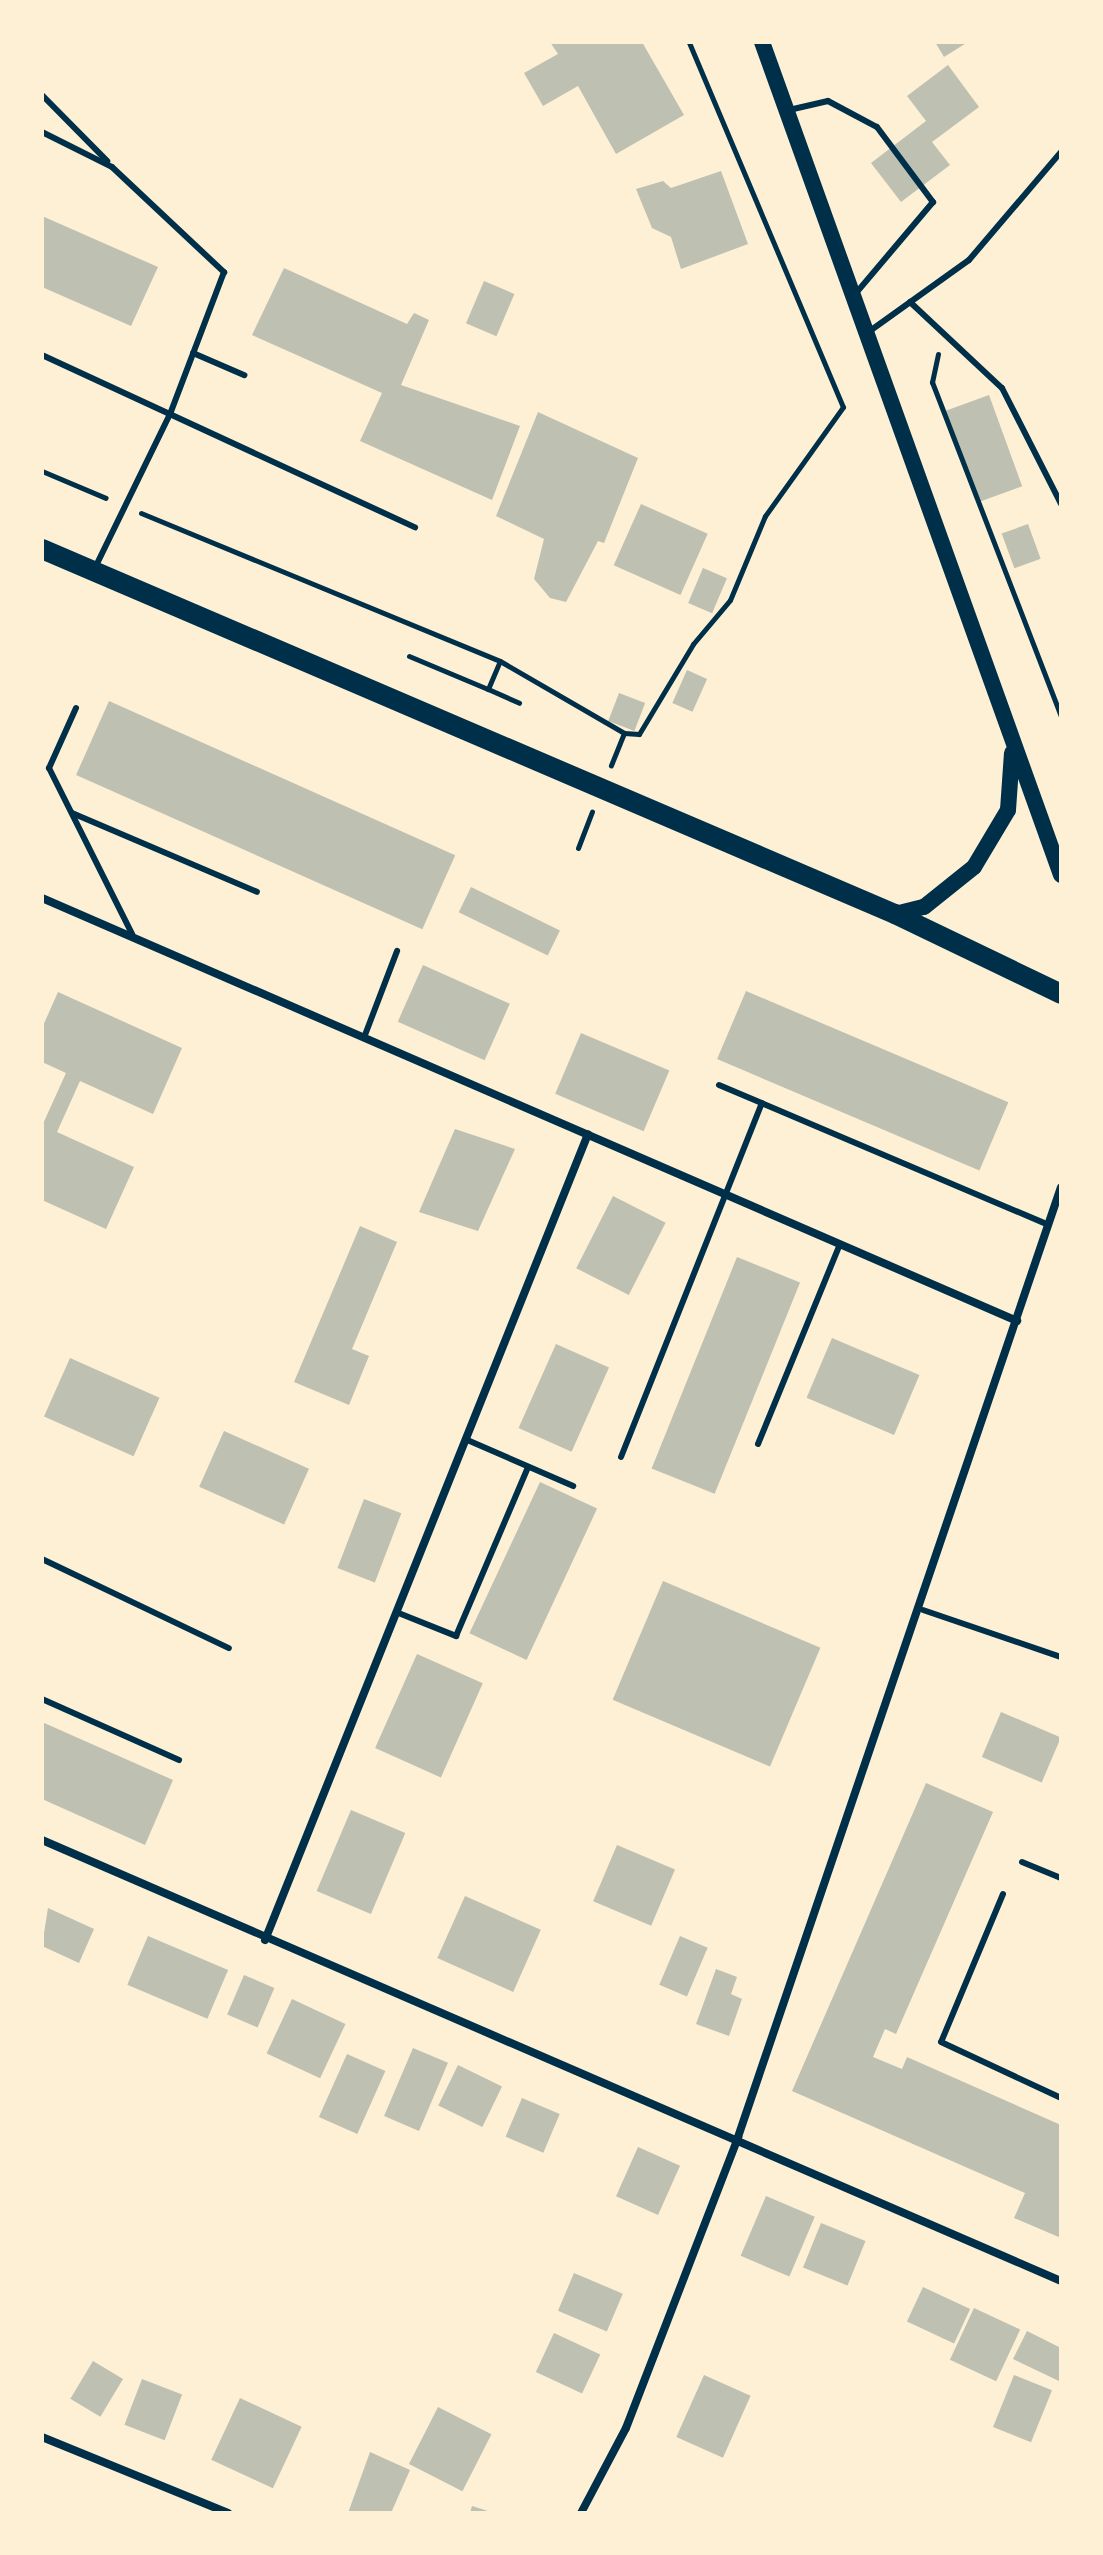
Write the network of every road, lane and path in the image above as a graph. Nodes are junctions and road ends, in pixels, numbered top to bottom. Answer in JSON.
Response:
{"nodes":[{"id":1,"x":689,"y":42,"type":"edge"},
{"id":2,"x":762,"y":42,"type":"edge"},
{"id":3,"x":42,"y":95,"type":"edge"},
{"id":4,"x":787,"y":110,"type":"junction"},
{"id":5,"x":42,"y":132,"type":"edge"},
{"id":6,"x":1061,"y":152,"type":"edge"},
{"id":7,"x":112,"y":167,"type":"junction"},
{"id":8,"x":1061,"y":169,"type":"edge"},
{"id":9,"x":1050,"y":173,"type":"junction"},
{"id":10,"x":854,"y":296,"type":"junction"},
{"id":11,"x":910,"y":302,"type":"junction"},
{"id":12,"x":943,"y":331,"type":"junction"},
{"id":13,"x":867,"y":333,"type":"junction"},
{"id":14,"x":193,"y":353,"type":"junction"},
{"id":15,"x":42,"y":355,"type":"edge"},
{"id":16,"x":244,"y":375,"type":"dead end"},
{"id":17,"x":170,"y":414,"type":"junction"},
{"id":18,"x":42,"y":471,"type":"edge"},
{"id":19,"x":1061,"y":504,"type":"edge"},
{"id":20,"x":125,"y":506,"type":"junction"},
{"id":21,"x":415,"y":527,"type":"dead end"},
{"id":22,"x":42,"y":549,"type":"edge"},
{"id":23,"x":93,"y":571,"type":"junction"},
{"id":24,"x":409,"y":656,"type":"dead end"},
{"id":25,"x":500,"y":661,"type":"junction"},
{"id":26,"x":488,"y":689,"type":"junction"},
{"id":27,"x":519,"y":703,"type":"dead end"},
{"id":28,"x":76,"y":708,"type":"dead end"},
{"id":29,"x":1061,"y":716,"type":"edge"},
{"id":30,"x":624,"y":733,"type":"junction"},
{"id":31,"x":1012,"y":748,"type":"junction"},
{"id":32,"x":601,"y":788,"type":"junction"},
{"id":33,"x":72,"y":813,"type":"junction"},
{"id":34,"x":578,"y":848,"type":"dead end"},
{"id":35,"x":1061,"y":875,"type":"edge"},
{"id":36,"x":257,"y":892,"type":"dead end"},
{"id":37,"x":42,"y":898,"type":"edge"},
{"id":38,"x":895,"y":914,"type":"junction"},
{"id":39,"x":132,"y":934,"type":"junction"},
{"id":40,"x":397,"y":951,"type":"dead end"},
{"id":41,"x":1061,"y":994,"type":"edge"},
{"id":42,"x":365,"y":1035,"type":"junction"},
{"id":43,"x":719,"y":1085,"type":"dead end"},
{"id":44,"x":762,"y":1103,"type":"junction"},
{"id":45,"x":588,"y":1134,"type":"junction"},
{"id":46,"x":1061,"y":1187,"type":"edge"},
{"id":47,"x":725,"y":1193,"type":"junction"},
{"id":48,"x":1049,"y":1225,"type":"junction"},
{"id":49,"x":840,"y":1244,"type":"junction"},
{"id":50,"x":1017,"y":1321,"type":"junction"},
{"id":51,"x":465,"y":1439,"type":"junction"},
{"id":52,"x":758,"y":1444,"type":"dead end"},
{"id":53,"x":621,"y":1457,"type":"dead end"},
{"id":54,"x":528,"y":1467,"type":"junction"},
{"id":55,"x":573,"y":1486,"type":"dead end"},
{"id":56,"x":42,"y":1559,"type":"edge"},
{"id":57,"x":923,"y":1610,"type":"junction"},
{"id":58,"x":396,"y":1612,"type":"junction"},
{"id":59,"x":229,"y":1648,"type":"dead end"},
{"id":60,"x":1061,"y":1657,"type":"edge"},
{"id":61,"x":42,"y":1699,"type":"edge"},
{"id":62,"x":179,"y":1760,"type":"dead end"},
{"id":63,"x":42,"y":1840,"type":"edge"},
{"id":64,"x":1022,"y":1862,"type":"dead end"},
{"id":65,"x":1061,"y":1878,"type":"edge"},
{"id":66,"x":1003,"y":1894,"type":"dead end"},
{"id":67,"x":265,"y":1940,"type":"junction"},
{"id":68,"x":1061,"y":2098,"type":"edge"},
{"id":69,"x":738,"y":2137,"type":"junction"},
{"id":70,"x":1061,"y":2281,"type":"edge"},
{"id":71,"x":42,"y":2437,"type":"edge"},
{"id":72,"x":228,"y":2513,"type":"edge"},
{"id":73,"x":581,"y":2513,"type":"edge"}],
"edges":[{"from":1,"to":30,"type":"path"},
{"from":2,"to":4,"type":"main road"},
{"from":3,"to":7,"type":"lane"},
{"from":4,"to":10,"type":"main road"},
{"from":4,"to":10,"type":"lane"},
{"from":5,"to":7,"type":"lane"},
{"from":6,"to":9,"type":"lane"},
{"from":7,"to":14,"type":"lane"},
{"from":8,"to":9,"type":"lane"},
{"from":9,"to":11,"type":"lane"},
{"from":10,"to":13,"type":"main road"},
{"from":11,"to":12,"type":"lane"},
{"from":11,"to":13,"type":"lane"},
{"from":12,"to":19,"type":"lane"},
{"from":12,"to":29,"type":"path"},
{"from":13,"to":31,"type":"main road"},
{"from":14,"to":16,"type":"lane"},
{"from":14,"to":17,"type":"lane"},
{"from":15,"to":17,"type":"lane"},
{"from":17,"to":20,"type":"lane"},
{"from":17,"to":21,"type":"lane"},
{"from":18,"to":20,"type":"path"},
{"from":20,"to":23,"type":"lane"},
{"from":20,"to":25,"type":"path"},
{"from":22,"to":23,"type":"main road"},
{"from":23,"to":32,"type":"main road"},
{"from":24,"to":26,"type":"path"},
{"from":25,"to":26,"type":"path"},
{"from":25,"to":30,"type":"path"},
{"from":26,"to":27,"type":"path"},
{"from":28,"to":33,"type":"lane"},
{"from":30,"to":32,"type":"path"},
{"from":31,"to":35,"type":"main road"},
{"from":31,"to":38,"type":"main road"},
{"from":32,"to":34,"type":"path"},
{"from":32,"to":38,"type":"main road"},
{"from":33,"to":36,"type":"lane"},
{"from":33,"to":39,"type":"lane"},
{"from":37,"to":39,"type":"street"},
{"from":38,"to":41,"type":"main road"},
{"from":39,"to":42,"type":"street"},
{"from":40,"to":42,"type":"lane"},
{"from":42,"to":45,"type":"street"},
{"from":43,"to":44,"type":"lane"},
{"from":44,"to":47,"type":"lane"},
{"from":44,"to":48,"type":"lane"},
{"from":45,"to":47,"type":"street"},
{"from":45,"to":51,"type":"street"},
{"from":46,"to":48,"type":"street"},
{"from":47,"to":49,"type":"street"},
{"from":47,"to":53,"type":"lane"},
{"from":48,"to":50,"type":"street"},
{"from":49,"to":50,"type":"street"},
{"from":49,"to":52,"type":"lane"},
{"from":50,"to":57,"type":"street"},
{"from":51,"to":54,"type":"lane"},
{"from":51,"to":58,"type":"street"},
{"from":54,"to":55,"type":"lane"},
{"from":54,"to":58,"type":"lane"},
{"from":56,"to":59,"type":"lane"},
{"from":57,"to":60,"type":"lane"},
{"from":57,"to":69,"type":"street"},
{"from":58,"to":67,"type":"street"},
{"from":61,"to":62,"type":"lane"},
{"from":63,"to":67,"type":"street"},
{"from":64,"to":65,"type":"lane"},
{"from":66,"to":68,"type":"lane"},
{"from":67,"to":69,"type":"street"},
{"from":69,"to":70,"type":"street"},
{"from":69,"to":73,"type":"street"},
{"from":71,"to":72,"type":"street"}]}
